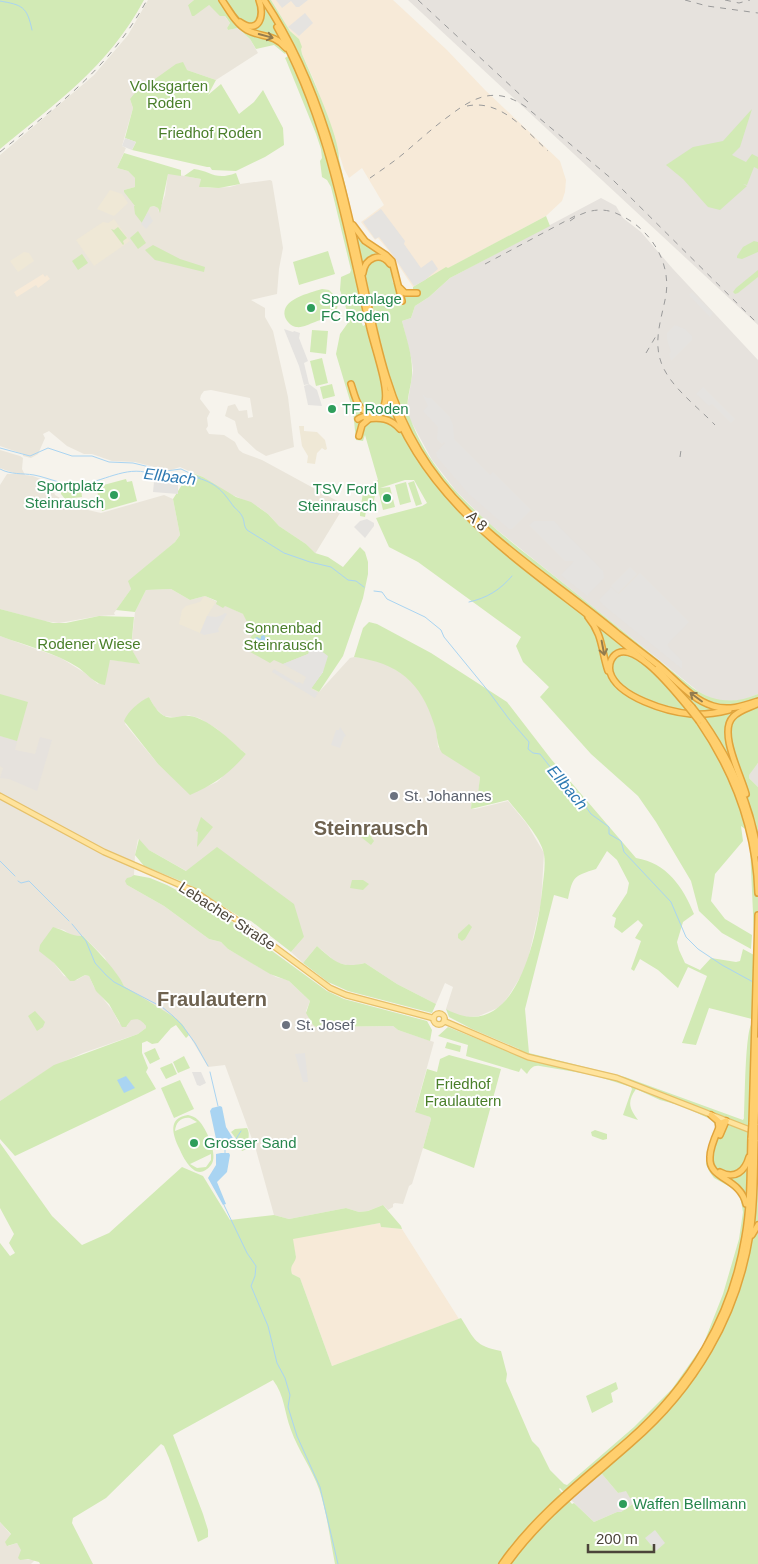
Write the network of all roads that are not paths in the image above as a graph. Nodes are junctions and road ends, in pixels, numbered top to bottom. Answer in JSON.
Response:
{"nodes":[{"id":1,"x":223,"y":0,"type":"edge"},
{"id":2,"x":261,"y":0,"type":"edge"},
{"id":3,"x":289,"y":49,"type":"junction"},
{"id":4,"x":293,"y":57,"type":"junction"},
{"id":5,"x":350,"y":218,"type":"junction"},
{"id":6,"x":395,"y":276,"type":"junction"},
{"id":7,"x":364,"y":281,"type":"junction"},
{"id":8,"x":397,"y":283,"type":"junction"},
{"id":9,"x":417,"y":293,"type":"dead end"},
{"id":10,"x":401,"y":302,"type":"dead end"},
{"id":11,"x":383,"y":381,"type":"junction"},
{"id":12,"x":351,"y":384,"type":"dead end"},
{"id":13,"x":371,"y":416,"type":"junction"},
{"id":14,"x":359,"y":436,"type":"dead end"},
{"id":15,"x":409,"y":442,"type":"junction"},
{"id":16,"x":579,"y":607,"type":"junction"},
{"id":17,"x":642,"y":656,"type":"junction"},
{"id":18,"x":758,"y":702,"type":"edge"},
{"id":19,"x":701,"y":721,"type":"junction"},
{"id":20,"x":0,"y":796,"type":"edge"},
{"id":21,"x":749,"y":814,"type":"junction"},
{"id":22,"x":752,"y":830,"type":"junction"},
{"id":23,"x":753,"y":837,"type":"junction"},
{"id":24,"x":758,"y":854,"type":"edge"},
{"id":25,"x":758,"y":893,"type":"edge"},
{"id":26,"x":758,"y":915,"type":"edge"},
{"id":27,"x":757,"y":935,"type":"edge"},
{"id":28,"x":757,"y":1041,"type":"edge"},
{"id":29,"x":710,"y":1115,"type":"junction"},
{"id":30,"x":726,"y":1120,"type":"junction"},
{"id":31,"x":719,"y":1129,"type":"junction"},
{"id":32,"x":758,"y":1133,"type":"edge"},
{"id":33,"x":752,"y":1141,"type":"junction"},
{"id":34,"x":754,"y":1186,"type":"junction"},
{"id":35,"x":758,"y":1202,"type":"edge"},
{"id":36,"x":748,"y":1212,"type":"junction"},
{"id":37,"x":758,"y":1225,"type":"edge"},
{"id":38,"x":748,"y":1242,"type":"junction"},
{"id":39,"x":502,"y":1564,"type":"edge"},
{"id":40,"x":507,"y":1564,"type":"edge"}],
"edges":[{"from":1,"to":2,"type":"highway"},
{"from":1,"to":3,"type":"highway","one_way":true},
{"from":2,"to":3,"type":"highway","number":"A 8"},
{"from":3,"to":4,"type":"highway","number":"A 8"},
{"from":4,"to":5,"type":"highway","number":"A 8"},
{"from":4,"to":11,"type":"highway","number":"A 8"},
{"from":5,"to":6,"type":"highway"},
{"from":5,"to":7,"type":"highway","number":"A 8"},
{"from":6,"to":7,"type":"highway"},
{"from":6,"to":8,"type":"highway"},
{"from":7,"to":17,"type":"highway","name":"A 8","number":"A 8"},
{"from":8,"to":9,"type":"highway"},
{"from":8,"to":10,"type":"highway"},
{"from":11,"to":13,"type":"highway"},
{"from":11,"to":15,"type":"highway","number":"A 8"},
{"from":12,"to":13,"type":"highway"},
{"from":13,"to":14,"type":"highway"},
{"from":13,"to":15,"type":"highway"},
{"from":15,"to":16,"type":"highway","number":"A 8"},
{"from":16,"to":17,"type":"highway","number":"A 8"},
{"from":16,"to":18,"type":"highway","one_way":true},
{"from":18,"to":17,"type":"highway","one_way":true},
{"from":17,"to":18,"type":"highway"},
{"from":17,"to":19,"type":"highway","number":"A 8","bridge":true},
{"from":18,"to":21,"type":"highway"},
{"from":19,"to":21,"type":"highway","number":"A 8"},
{"from":19,"to":22,"type":"highway","number":"A 8"},
{"from":20,"to":29,"type":"main road","name":"Lebacher Straße"},
{"from":21,"to":22,"type":"highway","number":"A 8"},
{"from":22,"to":23,"type":"highway","number":"A 8"},
{"from":23,"to":24,"type":"highway","number":"A 8"},
{"from":23,"to":25,"type":"highway","number":"A 8"},
{"from":26,"to":27,"type":"highway"},
{"from":27,"to":28,"type":"highway"},
{"from":28,"to":33,"type":"highway","bridge":true},
{"from":29,"to":30,"type":"main road"},
{"from":29,"to":31,"type":"highway"},
{"from":30,"to":31,"type":"highway"},
{"from":30,"to":32,"type":"main road"},
{"from":30,"to":33,"type":"highway"},
{"from":31,"to":36,"type":"highway"},
{"from":33,"to":34,"type":"highway"},
{"from":33,"to":36,"type":"highway"},
{"from":34,"to":35,"type":"highway"},
{"from":34,"to":38,"type":"highway"},
{"from":36,"to":39,"type":"highway"},
{"from":37,"to":38,"type":"highway"},
{"from":38,"to":40,"type":"highway"}]}
